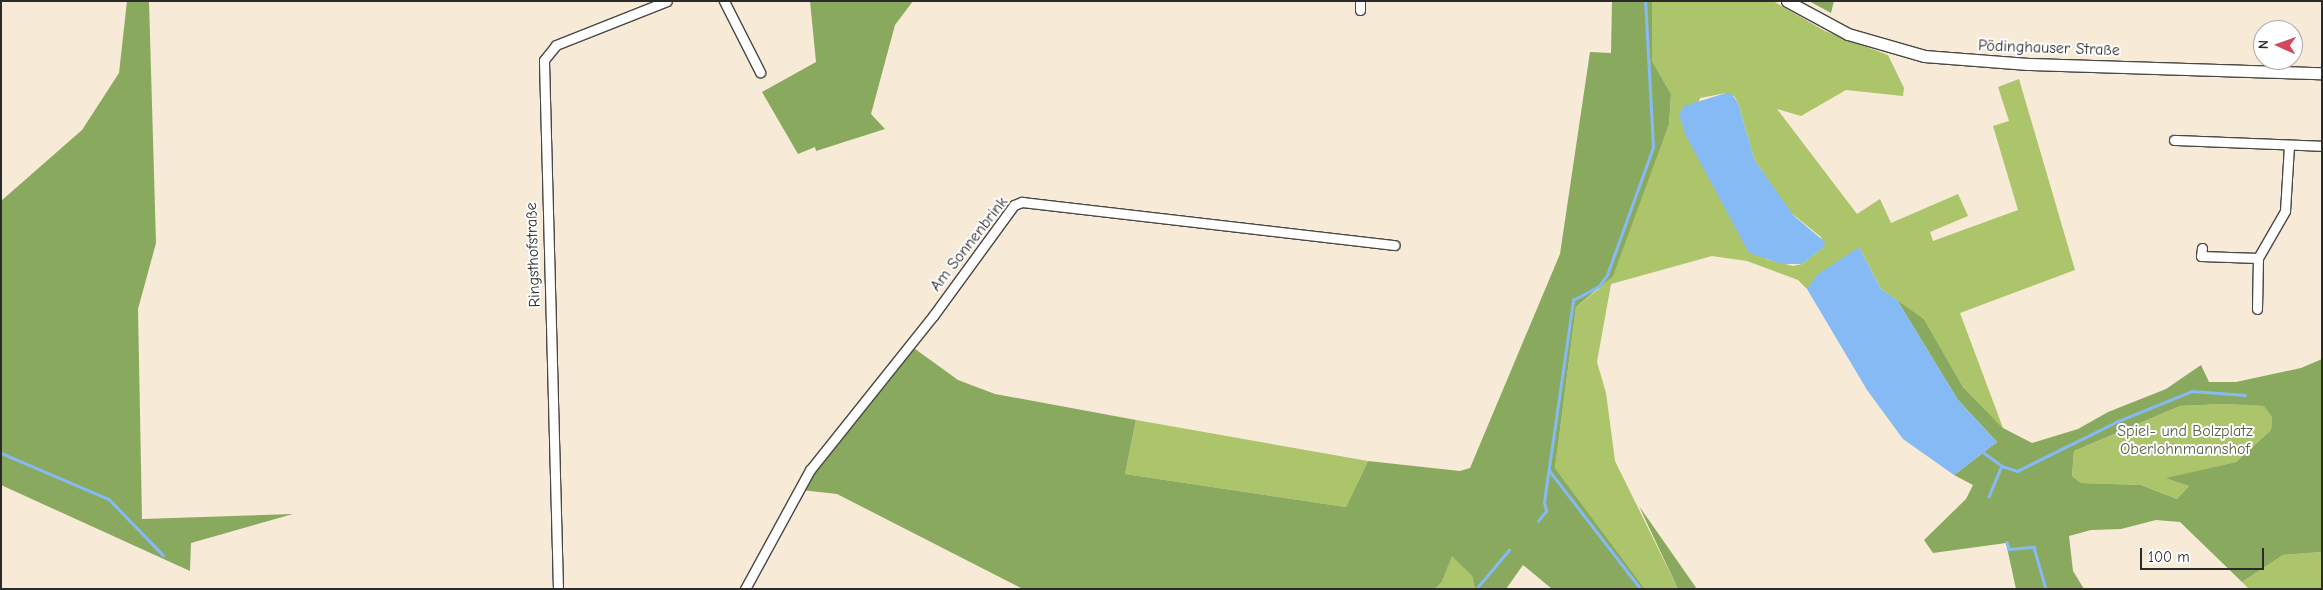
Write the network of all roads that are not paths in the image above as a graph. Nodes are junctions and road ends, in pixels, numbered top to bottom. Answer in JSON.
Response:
{"nodes":[{"id":1,"x":668,"y":1,"type":"edge"},
{"id":2,"x":724,"y":1,"type":"edge"},
{"id":3,"x":1787,"y":1,"type":"edge"},
{"id":4,"x":760,"y":72,"type":"dead end"},
{"id":5,"x":2322,"y":73,"type":"edge"},
{"id":6,"x":2174,"y":140,"type":"dead end"},
{"id":7,"x":2288,"y":145,"type":"junction"},
{"id":8,"x":2322,"y":146,"type":"edge"},
{"id":9,"x":1394,"y":245,"type":"dead end"},
{"id":10,"x":2202,"y":248,"type":"dead end"},
{"id":11,"x":2258,"y":258,"type":"junction"},
{"id":12,"x":2257,"y":309,"type":"dead end"},
{"id":13,"x":558,"y":589,"type":"edge"},
{"id":14,"x":745,"y":589,"type":"edge"}],
"edges":[{"from":1,"to":13,"type":"street","name":"Ringsthofstraße"},
{"from":2,"to":4,"type":"street"},
{"from":3,"to":5,"type":"main road","name":"Pödinghauser Straße"},
{"from":6,"to":7,"type":"street"},
{"from":7,"to":8,"type":"street"},
{"from":7,"to":11,"type":"street"},
{"from":9,"to":14,"type":"street","name":"Am Sonnenbrink"},
{"from":10,"to":11,"type":"street"},
{"from":11,"to":12,"type":"street"}]}
